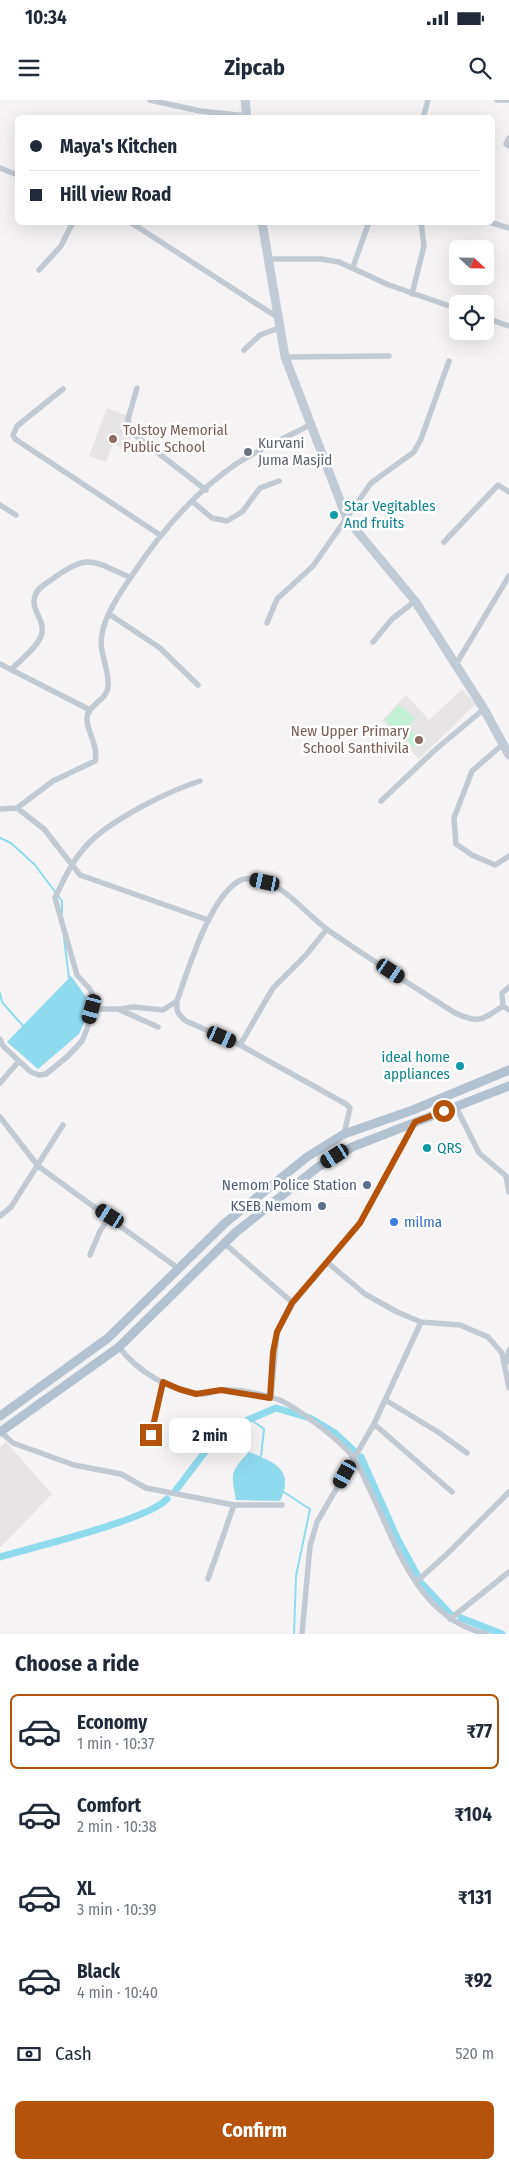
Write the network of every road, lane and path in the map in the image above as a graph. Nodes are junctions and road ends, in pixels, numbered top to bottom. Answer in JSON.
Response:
{"nodes":[{"id":1,"x":150,"y":100,"type":"edge"},
{"id":2,"x":245,"y":100,"type":"edge"},
{"id":3,"x":428,"y":100,"type":"edge"},
{"id":4,"x":497,"y":100,"type":"edge"},
{"id":5,"x":509,"y":100,"type":"edge"},
{"id":6,"x":231,"y":115,"type":"edge"},
{"id":7,"x":247,"y":115,"type":"edge"},
{"id":8,"x":424,"y":115,"type":"edge"},
{"id":9,"x":509,"y":138,"type":"edge"},
{"id":10,"x":509,"y":146,"type":"edge"},
{"id":11,"x":0,"y":168,"type":"edge"},
{"id":12,"x":15,"y":175,"type":"edge"},
{"id":13,"x":495,"y":224,"type":"edge"},
{"id":14,"x":71,"y":225,"type":"edge"},
{"id":15,"x":135,"y":225,"type":"edge"},
{"id":16,"x":262,"y":225,"type":"edge"},
{"id":17,"x":368,"y":225,"type":"edge"},
{"id":18,"x":421,"y":225,"type":"edge"},
{"id":19,"x":509,"y":228,"type":"edge"},
{"id":20,"x":267,"y":259,"type":"junction"},
{"id":21,"x":353,"y":267,"type":"junction"},
{"id":22,"x":39,"y":270,"type":"dead end"},
{"id":23,"x":412,"y":294,"type":"junction"},
{"id":24,"x":449,"y":306,"type":"edge"},
{"id":25,"x":277,"y":318,"type":"junction"},
{"id":26,"x":494,"y":321,"type":"edge"},
{"id":27,"x":509,"y":326,"type":"edge"},
{"id":28,"x":279,"y":328,"type":"junction"},
{"id":29,"x":244,"y":350,"type":"dead end"},
{"id":30,"x":284,"y":356,"type":"junction"},
{"id":31,"x":390,"y":356,"type":"dead end"},
{"id":32,"x":449,"y":361,"type":"dead end"},
{"id":33,"x":137,"y":388,"type":"dead end"},
{"id":34,"x":63,"y":389,"type":"dead end"},
{"id":35,"x":310,"y":426,"type":"junction"},
{"id":36,"x":279,"y":481,"type":"dead end"},
{"id":37,"x":206,"y":490,"type":"junction"},
{"id":38,"x":509,"y":492,"type":"edge"},
{"id":39,"x":193,"y":502,"type":"junction"},
{"id":40,"x":0,"y":505,"type":"edge"},
{"id":41,"x":16,"y":515,"type":"dead end"},
{"id":42,"x":347,"y":519,"type":"junction"},
{"id":43,"x":160,"y":534,"type":"junction"},
{"id":44,"x":444,"y":542,"type":"dead end"},
{"id":45,"x":509,"y":576,"type":"edge"},
{"id":46,"x":130,"y":577,"type":"junction"},
{"id":47,"x":415,"y":601,"type":"junction"},
{"id":48,"x":109,"y":614,"type":"junction"},
{"id":49,"x":267,"y":623,"type":"dead end"},
{"id":50,"x":373,"y":642,"type":"dead end"},
{"id":51,"x":0,"y":664,"type":"edge"},
{"id":52,"x":455,"y":666,"type":"junction"},
{"id":53,"x":11,"y":670,"type":"junction"},
{"id":54,"x":198,"y":685,"type":"dead end"},
{"id":55,"x":484,"y":709,"type":"junction"},
{"id":56,"x":90,"y":710,"type":"junction"},
{"id":57,"x":502,"y":745,"type":"junction"},
{"id":58,"x":509,"y":755,"type":"edge"},
{"id":59,"x":200,"y":781,"type":"dead end"},
{"id":60,"x":381,"y":801,"type":"dead end"},
{"id":61,"x":17,"y":808,"type":"junction"},
{"id":62,"x":0,"y":809,"type":"edge"},
{"id":63,"x":509,"y":856,"type":"edge"},
{"id":64,"x":71,"y":865,"type":"junction"},
{"id":65,"x":208,"y":920,"type":"junction"},
{"id":66,"x":327,"y":929,"type":"junction"},
{"id":67,"x":509,"y":987,"type":"edge"},
{"id":68,"x":177,"y":1001,"type":"junction"},
{"id":69,"x":503,"y":1006,"type":"junction"},
{"id":70,"x":92,"y":1009,"type":"junction"},
{"id":71,"x":118,"y":1009,"type":"junction"},
{"id":72,"x":509,"y":1010,"type":"edge"},
{"id":73,"x":158,"y":1027,"type":"dead end"},
{"id":74,"x":0,"y":1040,"type":"edge"},
{"id":75,"x":240,"y":1045,"type":"junction"},
{"id":76,"x":19,"y":1061,"type":"junction"},
{"id":77,"x":509,"y":1070,"type":"edge"},
{"id":78,"x":0,"y":1083,"type":"edge"},
{"id":79,"x":509,"y":1086,"type":"edge"},
{"id":80,"x":456,"y":1107,"type":"junction"},
{"id":81,"x":413,"y":1110,"type":"junction"},
{"id":82,"x":0,"y":1117,"type":"edge"},
{"id":83,"x":415,"y":1122,"type":"junction"},
{"id":84,"x":62,"y":1126,"type":"dead end"},
{"id":85,"x":344,"y":1134,"type":"junction"},
{"id":86,"x":38,"y":1166,"type":"junction"},
{"id":87,"x":509,"y":1192,"type":"edge"},
{"id":88,"x":0,"y":1216,"type":"edge"},
{"id":89,"x":110,"y":1216,"type":"junction"},
{"id":90,"x":224,"y":1243,"type":"junction"},
{"id":91,"x":90,"y":1255,"type":"dead end"},
{"id":92,"x":328,"y":1263,"type":"junction"},
{"id":93,"x":179,"y":1269,"type":"junction"},
{"id":94,"x":292,"y":1303,"type":"junction"},
{"id":95,"x":421,"y":1322,"type":"junction"},
{"id":96,"x":119,"y":1347,"type":"junction"},
{"id":97,"x":509,"y":1350,"type":"edge"},
{"id":98,"x":505,"y":1365,"type":"junction"},
{"id":99,"x":163,"y":1382,"type":"junction"},
{"id":100,"x":509,"y":1388,"type":"edge"},
{"id":101,"x":270,"y":1398,"type":"junction"},
{"id":102,"x":387,"y":1400,"type":"junction"},
{"id":103,"x":0,"y":1416,"type":"edge"},
{"id":104,"x":374,"y":1424,"type":"junction"},
{"id":105,"x":0,"y":1432,"type":"edge"},
{"id":106,"x":151,"y":1435,"type":"dead end"},
{"id":107,"x":467,"y":1454,"type":"dead end"},
{"id":108,"x":354,"y":1458,"type":"junction"},
{"id":109,"x":452,"y":1492,"type":"dead end"},
{"id":110,"x":509,"y":1492,"type":"edge"},
{"id":111,"x":234,"y":1505,"type":"junction"},
{"id":112,"x":282,"y":1505,"type":"dead end"},
{"id":113,"x":509,"y":1572,"type":"edge"},
{"id":114,"x":208,"y":1579,"type":"dead end"},
{"id":115,"x":416,"y":1582,"type":"junction"},
{"id":116,"x":450,"y":1619,"type":"junction"},
{"id":117,"x":302,"y":1634,"type":"edge"},
{"id":118,"x":487,"y":1634,"type":"edge"}],
"edges":[{"from":1,"to":6,"type":"street"},
{"from":2,"to":7,"type":"street"},
{"from":3,"to":8,"type":"street"},
{"from":4,"to":5,"type":"street"},
{"from":9,"to":10,"type":"street"},
{"from":11,"to":12,"type":"street"},
{"from":13,"to":19,"type":"street"},
{"from":14,"to":22,"type":"street"},
{"from":15,"to":25,"type":"street"},
{"from":16,"to":20,"type":"street"},
{"from":17,"to":21,"type":"street"},
{"from":18,"to":23,"type":"street"},
{"from":20,"to":21,"type":"street"},
{"from":20,"to":25,"type":"street"},
{"from":21,"to":23,"type":"street"},
{"from":23,"to":24,"type":"street"},
{"from":25,"to":28,"type":"street"},
{"from":26,"to":27,"type":"street"},
{"from":28,"to":29,"type":"street"},
{"from":28,"to":30,"type":"street"},
{"from":30,"to":31,"type":"street"},
{"from":30,"to":35,"type":"street"},
{"from":32,"to":42,"type":"street"},
{"from":33,"to":37,"type":"street"},
{"from":34,"to":43,"type":"street"},
{"from":35,"to":37,"type":"street"},
{"from":35,"to":42,"type":"street"},
{"from":36,"to":39,"type":"street"},
{"from":37,"to":39,"type":"street"},
{"from":38,"to":44,"type":"street"},
{"from":39,"to":43,"type":"street"},
{"from":40,"to":41,"type":"street"},
{"from":42,"to":47,"type":"street"},
{"from":42,"to":49,"type":"street"},
{"from":43,"to":46,"type":"street"},
{"from":45,"to":52,"type":"street"},
{"from":46,"to":48,"type":"street"},
{"from":46,"to":53,"type":"street"},
{"from":47,"to":50,"type":"street"},
{"from":47,"to":52,"type":"street"},
{"from":48,"to":54,"type":"street"},
{"from":48,"to":56,"type":"street"},
{"from":51,"to":53,"type":"street"},
{"from":52,"to":55,"type":"street"},
{"from":53,"to":56,"type":"street"},
{"from":55,"to":57,"type":"street"},
{"from":55,"to":60,"type":"street"},
{"from":56,"to":61,"type":"street"},
{"from":57,"to":58,"type":"street"},
{"from":57,"to":63,"type":"street"},
{"from":59,"to":64,"type":"street"},
{"from":61,"to":62,"type":"street"},
{"from":61,"to":64,"type":"street"},
{"from":64,"to":65,"type":"street"},
{"from":64,"to":70,"type":"street"},
{"from":65,"to":66,"type":"street"},
{"from":65,"to":68,"type":"street"},
{"from":66,"to":69,"type":"street"},
{"from":66,"to":75,"type":"street"},
{"from":67,"to":69,"type":"street"},
{"from":68,"to":71,"type":"street"},
{"from":68,"to":75,"type":"street"},
{"from":69,"to":72,"type":"street"},
{"from":70,"to":71,"type":"street"},
{"from":70,"to":76,"type":"street"},
{"from":71,"to":73,"type":"street"},
{"from":74,"to":76,"type":"street"},
{"from":75,"to":85,"type":"street"},
{"from":76,"to":78,"type":"street"},
{"from":77,"to":81,"type":"main road"},
{"from":79,"to":80,"type":"main road"},
{"from":80,"to":83,"type":"main road"},
{"from":80,"to":87,"type":"street"},
{"from":81,"to":83,"type":"main road"},
{"from":81,"to":85,"type":"main road"},
{"from":82,"to":86,"type":"street"},
{"from":83,"to":90,"type":"main road"},
{"from":83,"to":92,"type":"street"},
{"from":84,"to":86,"type":"street"},
{"from":85,"to":93,"type":"main road"},
{"from":86,"to":88,"type":"street"},
{"from":86,"to":89,"type":"street"},
{"from":89,"to":91,"type":"street"},
{"from":89,"to":93,"type":"street"},
{"from":90,"to":94,"type":"street"},
{"from":90,"to":96,"type":"main road"},
{"from":92,"to":94,"type":"street"},
{"from":92,"to":95,"type":"street"},
{"from":93,"to":103,"type":"main road"},
{"from":94,"to":101,"type":"street"},
{"from":95,"to":98,"type":"street"},
{"from":95,"to":102,"type":"street"},
{"from":96,"to":99,"type":"street"},
{"from":96,"to":105,"type":"main road"},
{"from":97,"to":98,"type":"street"},
{"from":98,"to":100,"type":"street"},
{"from":99,"to":101,"type":"street"},
{"from":99,"to":106,"type":"street"},
{"from":101,"to":108,"type":"street"},
{"from":102,"to":104,"type":"street"},
{"from":102,"to":107,"type":"street"},
{"from":104,"to":108,"type":"street"},
{"from":104,"to":109,"type":"street"},
{"from":105,"to":111,"type":"street"},
{"from":108,"to":115,"type":"street"},
{"from":108,"to":117,"type":"street"},
{"from":110,"to":115,"type":"street"},
{"from":111,"to":112,"type":"street"},
{"from":111,"to":114,"type":"street"},
{"from":113,"to":116,"type":"street"},
{"from":115,"to":116,"type":"street"},
{"from":116,"to":118,"type":"street"}]}
